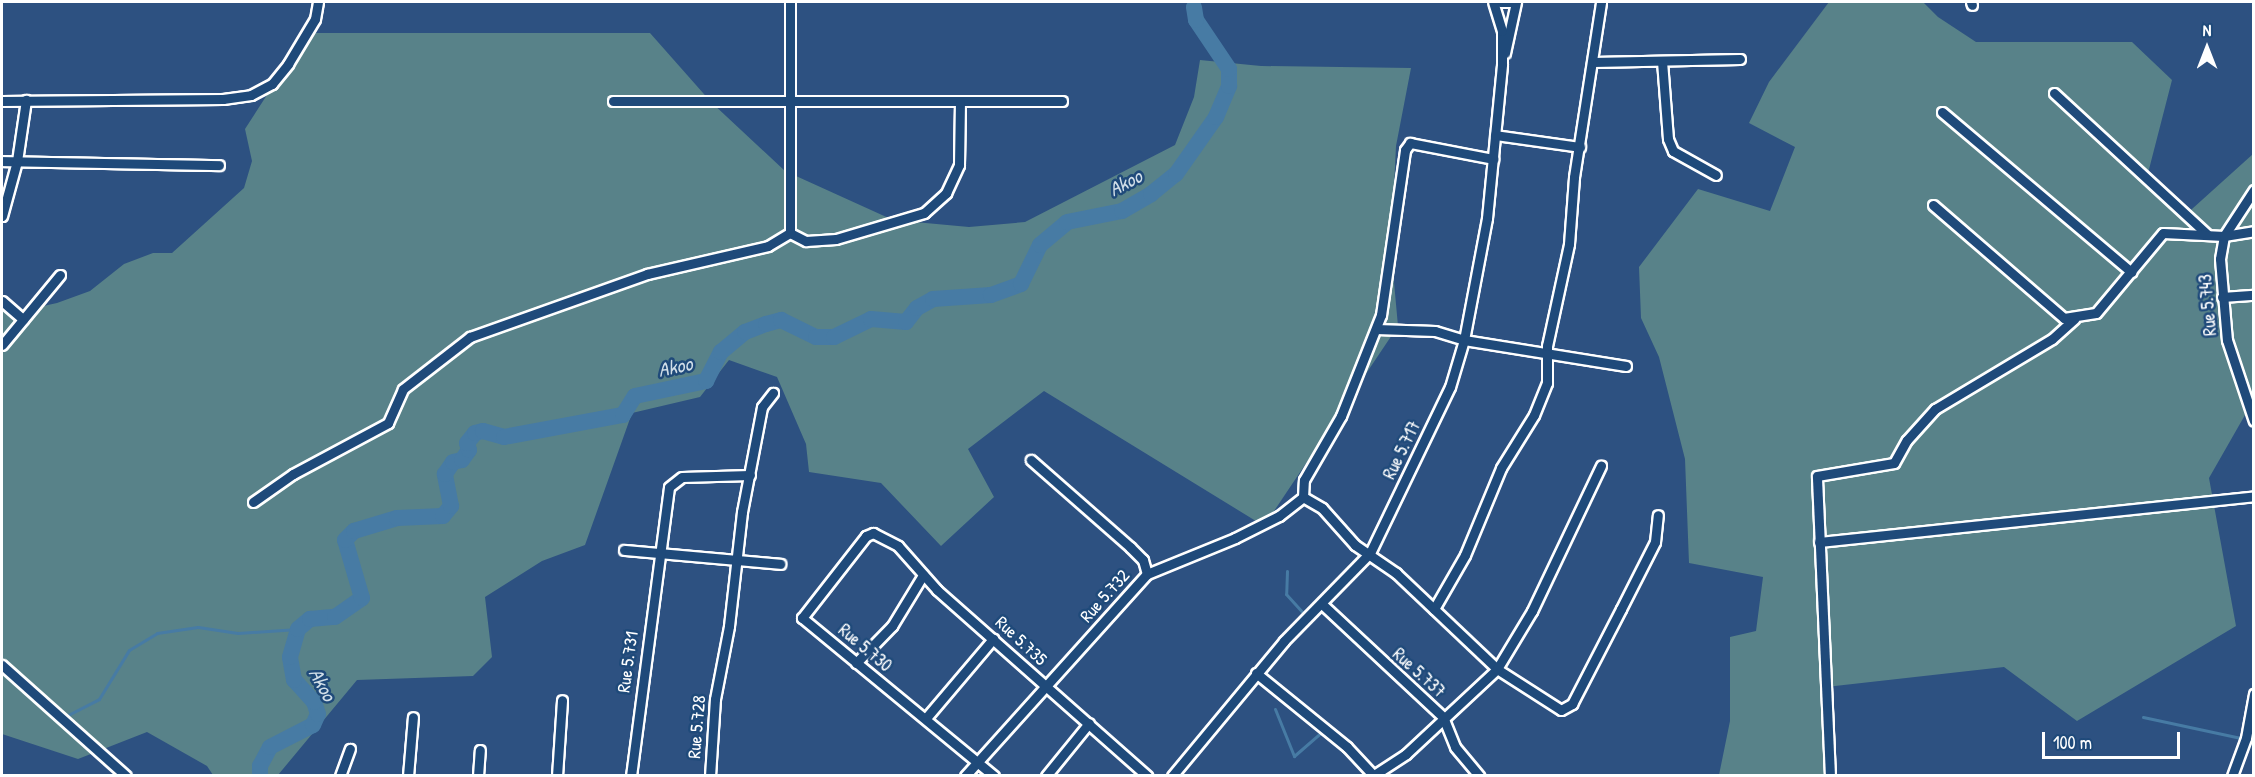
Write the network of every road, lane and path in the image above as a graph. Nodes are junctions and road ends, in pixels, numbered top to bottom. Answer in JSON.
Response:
{"nodes":[{"id":1,"x":318,"y":2,"type":"edge"},
{"id":2,"x":790,"y":2,"type":"edge"},
{"id":3,"x":1493,"y":2,"type":"edge"},
{"id":4,"x":1500,"y":2,"type":"edge"},
{"id":5,"x":1516,"y":2,"type":"edge"},
{"id":6,"x":1601,"y":2,"type":"edge"},
{"id":7,"x":1740,"y":59,"type":"dead end"},
{"id":8,"x":1662,"y":61,"type":"junction"},
{"id":9,"x":1593,"y":62,"type":"junction"},
{"id":10,"x":1502,"y":64,"type":"junction"},
{"id":11,"x":2054,"y":93,"type":"dead end"},
{"id":12,"x":2,"y":100,"type":"edge"},
{"id":13,"x":26,"y":100,"type":"junction"},
{"id":14,"x":788,"y":100,"type":"junction"},
{"id":15,"x":613,"y":101,"type":"dead end"},
{"id":16,"x":1062,"y":101,"type":"dead end"},
{"id":17,"x":960,"y":102,"type":"junction"},
{"id":18,"x":1942,"y":112,"type":"dead end"},
{"id":19,"x":1495,"y":135,"type":"junction"},
{"id":20,"x":1580,"y":147,"type":"junction"},
{"id":21,"x":1493,"y":159,"type":"junction"},
{"id":22,"x":2,"y":161,"type":"edge"},
{"id":23,"x":17,"y":161,"type":"junction"},
{"id":24,"x":219,"y":165,"type":"dead end"},
{"id":25,"x":1716,"y":175,"type":"dead end"},
{"id":26,"x":2253,"y":190,"type":"edge"},
{"id":27,"x":1932,"y":205,"type":"dead end"},
{"id":28,"x":2,"y":216,"type":"edge"},
{"id":29,"x":2253,"y":231,"type":"edge"},
{"id":30,"x":790,"y":233,"type":"junction"},
{"id":31,"x":2208,"y":234,"type":"junction"},
{"id":32,"x":2224,"y":236,"type":"junction"},
{"id":33,"x":2131,"y":272,"type":"junction"},
{"id":34,"x":60,"y":275,"type":"dead end"},
{"id":35,"x":2253,"y":295,"type":"edge"},
{"id":36,"x":2222,"y":297,"type":"junction"},
{"id":37,"x":2,"y":301,"type":"edge"},
{"id":38,"x":23,"y":319,"type":"junction"},
{"id":39,"x":2074,"y":319,"type":"junction"},
{"id":40,"x":1376,"y":329,"type":"junction"},
{"id":41,"x":1464,"y":340,"type":"junction"},
{"id":42,"x":2,"y":345,"type":"edge"},
{"id":43,"x":1547,"y":352,"type":"junction"},
{"id":44,"x":1626,"y":366,"type":"dead end"},
{"id":45,"x":773,"y":393,"type":"dead end"},
{"id":46,"x":2253,"y":421,"type":"edge"},
{"id":47,"x":1031,"y":460,"type":"dead end"},
{"id":48,"x":1601,"y":466,"type":"dead end"},
{"id":49,"x":750,"y":475,"type":"junction"},
{"id":50,"x":2253,"y":496,"type":"edge"},
{"id":51,"x":1303,"y":497,"type":"junction"},
{"id":52,"x":253,"y":502,"type":"dead end"},
{"id":53,"x":1658,"y":516,"type":"dead end"},
{"id":54,"x":873,"y":533,"type":"joint"},
{"id":55,"x":1819,"y":542,"type":"junction"},
{"id":56,"x":624,"y":550,"type":"dead end"},
{"id":57,"x":1370,"y":553,"type":"junction"},
{"id":58,"x":659,"y":554,"type":"junction"},
{"id":59,"x":738,"y":558,"type":"junction"},
{"id":60,"x":780,"y":564,"type":"dead end"},
{"id":61,"x":1147,"y":574,"type":"junction"},
{"id":62,"x":923,"y":575,"type":"junction"},
{"id":63,"x":1323,"y":604,"type":"junction"},
{"id":64,"x":1434,"y":609,"type":"junction"},
{"id":65,"x":993,"y":639,"type":"junction"},
{"id":66,"x":856,"y":663,"type":"junction"},
{"id":67,"x":2,"y":665,"type":"edge"},
{"id":68,"x":1497,"y":669,"type":"junction"},
{"id":69,"x":1256,"y":673,"type":"junction"},
{"id":70,"x":1045,"y":686,"type":"junction"},
{"id":71,"x":2253,"y":694,"type":"edge"},
{"id":72,"x":562,"y":700,"type":"dead end"},
{"id":73,"x":413,"y":717,"type":"dead end"},
{"id":74,"x":1443,"y":717,"type":"junction"},
{"id":75,"x":926,"y":718,"type":"junction"},
{"id":76,"x":1089,"y":723,"type":"junction"},
{"id":77,"x":2250,"y":734,"type":"edge"},
{"id":78,"x":350,"y":749,"type":"dead end"},
{"id":79,"x":480,"y":750,"type":"dead end"},
{"id":80,"x":977,"y":762,"type":"junction"},
{"id":81,"x":1374,"y":775,"type":"edge"},
{"id":82,"x":126,"y":776,"type":"edge"},
{"id":83,"x":340,"y":776,"type":"edge"},
{"id":84,"x":408,"y":776,"type":"edge"},
{"id":85,"x":478,"y":776,"type":"edge"},
{"id":86,"x":557,"y":776,"type":"edge"},
{"id":87,"x":631,"y":776,"type":"edge"},
{"id":88,"x":710,"y":776,"type":"edge"},
{"id":89,"x":965,"y":776,"type":"edge"},
{"id":90,"x":993,"y":776,"type":"edge"},
{"id":91,"x":1046,"y":776,"type":"edge"},
{"id":92,"x":1147,"y":776,"type":"edge"},
{"id":93,"x":1172,"y":776,"type":"edge"},
{"id":94,"x":1479,"y":776,"type":"edge"},
{"id":95,"x":1830,"y":776,"type":"edge"},
{"id":96,"x":2232,"y":776,"type":"edge"}],
"edges":[{"from":1,"to":13,"type":"street"},
{"from":2,"to":14,"type":"street"},
{"from":3,"to":10,"type":"street","name":"Rue 5.717"},
{"from":4,"to":5,"type":"street"},
{"from":5,"to":10,"type":"street","name":"Rue 5.717"},
{"from":6,"to":9,"type":"street"},
{"from":7,"to":8,"type":"street"},
{"from":8,"to":9,"type":"street"},
{"from":8,"to":25,"type":"street"},
{"from":9,"to":20,"type":"street"},
{"from":10,"to":19,"type":"street","name":"Rue 5.717"},
{"from":11,"to":31,"type":"street"},
{"from":12,"to":13,"type":"street"},
{"from":13,"to":23,"type":"street"},
{"from":14,"to":15,"type":"street"},
{"from":14,"to":17,"type":"street"},
{"from":14,"to":30,"type":"street"},
{"from":16,"to":17,"type":"street"},
{"from":17,"to":30,"type":"street"},
{"from":18,"to":33,"type":"street"},
{"from":19,"to":20,"type":"street"},
{"from":19,"to":21,"type":"street","name":"Rue 5.717"},
{"from":20,"to":43,"type":"street"},
{"from":21,"to":40,"type":"street"},
{"from":21,"to":41,"type":"street","name":"Rue 5.717"},
{"from":22,"to":23,"type":"street"},
{"from":23,"to":24,"type":"street"},
{"from":23,"to":28,"type":"street"},
{"from":26,"to":32,"type":"street","name":"Rue 5.743"},
{"from":27,"to":39,"type":"street"},
{"from":29,"to":32,"type":"street"},
{"from":30,"to":52,"type":"street"},
{"from":31,"to":32,"type":"street"},
{"from":31,"to":33,"type":"street"},
{"from":32,"to":36,"type":"street","name":"Rue 5.743"},
{"from":33,"to":39,"type":"street"},
{"from":34,"to":38,"type":"street"},
{"from":35,"to":36,"type":"street"},
{"from":36,"to":46,"type":"street","name":"Rue 5.743"},
{"from":37,"to":38,"type":"street"},
{"from":38,"to":42,"type":"street"},
{"from":39,"to":55,"type":"street"},
{"from":40,"to":41,"type":"street"},
{"from":40,"to":51,"type":"street"},
{"from":41,"to":43,"type":"street"},
{"from":41,"to":57,"type":"street","name":"Rue 5.717"},
{"from":43,"to":44,"type":"street"},
{"from":43,"to":64,"type":"street"},
{"from":45,"to":49,"type":"street","name":"Rue 5.728"},
{"from":47,"to":61,"type":"street","name":"Rue 5.732"},
{"from":48,"to":68,"type":"street"},
{"from":49,"to":58,"type":"street","name":"Rue 5.731"},
{"from":49,"to":59,"type":"street","name":"Rue 5.728"},
{"from":50,"to":55,"type":"street"},
{"from":51,"to":57,"type":"street"},
{"from":51,"to":61,"type":"street"},
{"from":53,"to":68,"type":"street"},
{"from":54,"to":62,"type":"street","name":"Rue 5.735"},
{"from":54,"to":66,"type":"street","name":"Rue 5.730"},
{"from":55,"to":95,"type":"street"},
{"from":56,"to":58,"type":"street"},
{"from":57,"to":63,"type":"street","name":"Rue 5.717"},
{"from":57,"to":64,"type":"street"},
{"from":58,"to":59,"type":"street"},
{"from":58,"to":87,"type":"street","name":"Rue 5.731"},
{"from":59,"to":60,"type":"street"},
{"from":59,"to":88,"type":"street","name":"Rue 5.728"},
{"from":61,"to":70,"type":"street","name":"Rue 5.732"},
{"from":62,"to":65,"type":"street","name":"Rue 5.735"},
{"from":62,"to":66,"type":"street"},
{"from":63,"to":69,"type":"street","name":"Rue 5.717"},
{"from":63,"to":74,"type":"street","name":"Rue 5.737"},
{"from":64,"to":68,"type":"street"},
{"from":65,"to":70,"type":"street","name":"Rue 5.735"},
{"from":65,"to":75,"type":"street"},
{"from":66,"to":75,"type":"street","name":"Rue 5.730"},
{"from":67,"to":82,"type":"street"},
{"from":68,"to":74,"type":"street"},
{"from":69,"to":81,"type":"street"},
{"from":69,"to":93,"type":"street","name":"Rue 5.717"},
{"from":70,"to":76,"type":"street","name":"Rue 5.735"},
{"from":70,"to":80,"type":"street","name":"Rue 5.732"},
{"from":71,"to":77,"type":"street"},
{"from":72,"to":86,"type":"street"},
{"from":73,"to":84,"type":"street"},
{"from":74,"to":81,"type":"street"},
{"from":74,"to":94,"type":"street","name":"Rue 5.737"},
{"from":75,"to":80,"type":"street","name":"Rue 5.730"},
{"from":76,"to":91,"type":"street"},
{"from":76,"to":92,"type":"street","name":"Rue 5.735"},
{"from":77,"to":96,"type":"street"},
{"from":78,"to":83,"type":"street"},
{"from":79,"to":85,"type":"street"},
{"from":80,"to":89,"type":"street","name":"Rue 5.732"},
{"from":80,"to":90,"type":"street","name":"Rue 5.730"}]}
